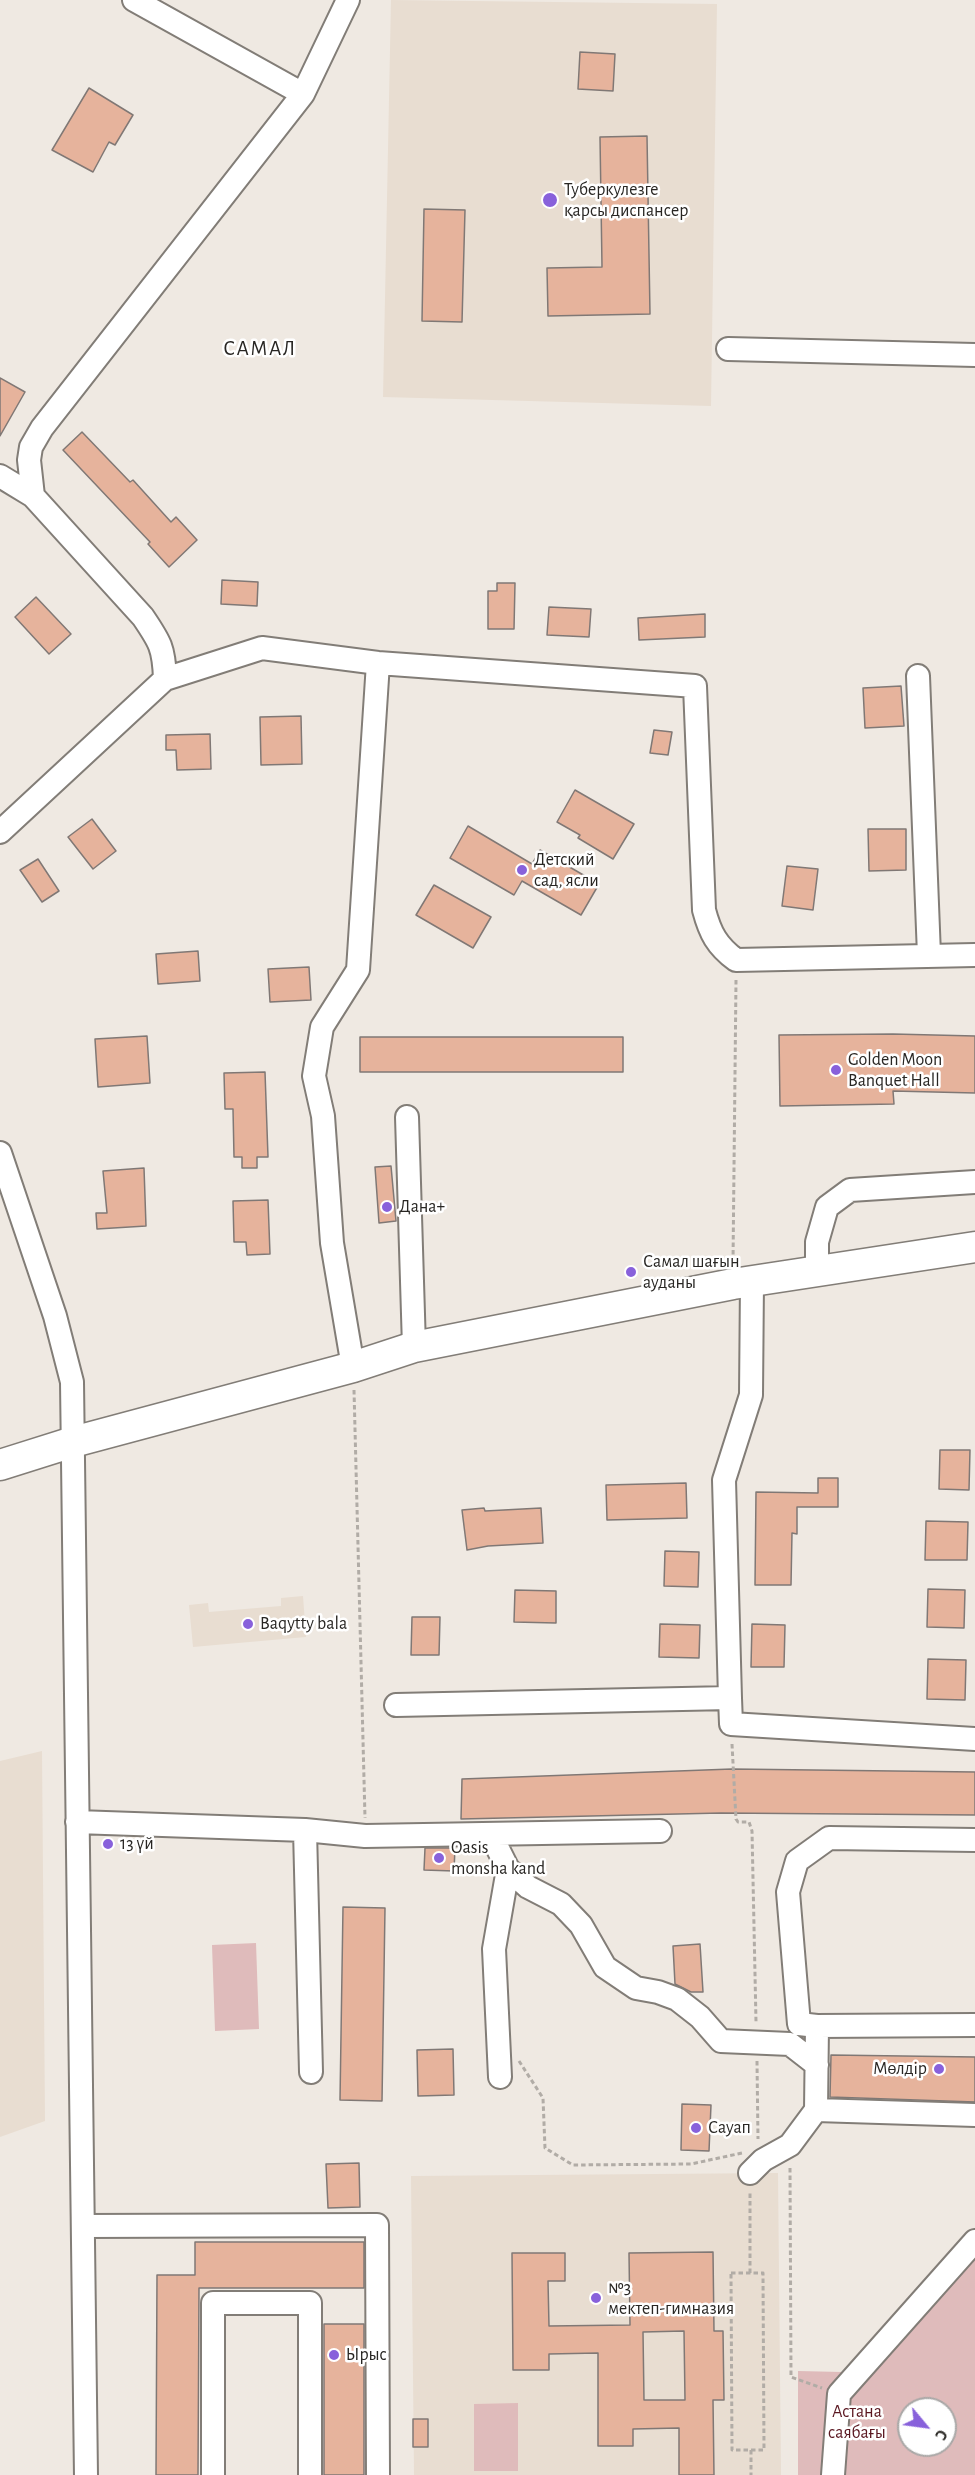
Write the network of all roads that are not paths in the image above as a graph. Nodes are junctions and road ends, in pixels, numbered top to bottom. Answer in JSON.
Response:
{"nodes":[{"id":1,"x":134,"y":0,"type":"edge"},
{"id":2,"x":348,"y":0,"type":"edge"},
{"id":3,"x":303,"y":94,"type":"junction"},
{"id":4,"x":728,"y":349,"type":"dead end"},
{"id":5,"x":975,"y":355,"type":"edge"},
{"id":6,"x":0,"y":476,"type":"edge"},
{"id":7,"x":33,"y":496,"type":"junction"},
{"id":8,"x":378,"y":663,"type":"junction"},
{"id":9,"x":918,"y":676,"type":"dead end"},
{"id":10,"x":165,"y":679,"type":"junction"},
{"id":11,"x":0,"y":832,"type":"edge"},
{"id":12,"x":975,"y":955,"type":"edge"},
{"id":13,"x":929,"y":956,"type":"junction"},
{"id":14,"x":407,"y":1117,"type":"dead end"},
{"id":15,"x":0,"y":1153,"type":"edge"},
{"id":16,"x":975,"y":1182,"type":"edge"},
{"id":17,"x":975,"y":1247,"type":"edge"},
{"id":18,"x":817,"y":1271,"type":"junction"},
{"id":19,"x":742,"y":1282,"type":"junction"},
{"id":20,"x":414,"y":1347,"type":"junction"},
{"id":21,"x":353,"y":1367,"type":"junction"},
{"id":22,"x":74,"y":1442,"type":"junction"},
{"id":23,"x":0,"y":1465,"type":"edge"},
{"id":24,"x":730,"y":1698,"type":"junction"},
{"id":25,"x":396,"y":1705,"type":"dead end"},
{"id":26,"x":975,"y":1739,"type":"edge"},
{"id":27,"x":77,"y":1822,"type":"junction"},
{"id":28,"x":305,"y":1830,"type":"junction"},
{"id":29,"x":660,"y":1831,"type":"dead end"},
{"id":30,"x":491,"y":1835,"type":"junction"},
{"id":31,"x":975,"y":1840,"type":"edge"},
{"id":32,"x":508,"y":1869,"type":"junction"},
{"id":33,"x":975,"y":2025,"type":"edge"},
{"id":34,"x":817,"y":2026,"type":"junction"},
{"id":35,"x":817,"y":2066,"type":"junction"},
{"id":36,"x":311,"y":2072,"type":"dead end"},
{"id":37,"x":500,"y":2077,"type":"dead end"},
{"id":38,"x":816,"y":2110,"type":"junction"},
{"id":39,"x":975,"y":2115,"type":"edge"},
{"id":40,"x":758,"y":2161,"type":"road end"},
{"id":41,"x":84,"y":2226,"type":"junction"},
{"id":42,"x":975,"y":2241,"type":"edge"},
{"id":43,"x":86,"y":2475,"type":"edge"},
{"id":44,"x":213,"y":2475,"type":"edge"},
{"id":45,"x":310,"y":2475,"type":"edge"},
{"id":46,"x":378,"y":2475,"type":"edge"},
{"id":47,"x":833,"y":2475,"type":"edge"}],
"edges":[{"from":1,"to":3,"type":"street"},
{"from":2,"to":3,"type":"street"},
{"from":3,"to":7,"type":"street"},
{"from":4,"to":5,"type":"street"},
{"from":6,"to":7,"type":"street"},
{"from":7,"to":10,"type":"street"},
{"from":8,"to":10,"type":"street"},
{"from":8,"to":13,"type":"street"},
{"from":8,"to":21,"type":"street"},
{"from":9,"to":13,"type":"street"},
{"from":10,"to":11,"type":"street"},
{"from":12,"to":13,"type":"street"},
{"from":14,"to":20,"type":"street"},
{"from":15,"to":22,"type":"street"},
{"from":16,"to":18,"type":"street"},
{"from":17,"to":18,"type":"main road"},
{"from":18,"to":19,"type":"main road"},
{"from":19,"to":20,"type":"main road"},
{"from":19,"to":24,"type":"street"},
{"from":20,"to":21,"type":"main road"},
{"from":21,"to":22,"type":"main road"},
{"from":22,"to":23,"type":"main road"},
{"from":22,"to":27,"type":"street"},
{"from":24,"to":25,"type":"street"},
{"from":24,"to":26,"type":"street"},
{"from":27,"to":28,"type":"street"},
{"from":27,"to":41,"type":"street"},
{"from":28,"to":30,"type":"street"},
{"from":28,"to":36,"type":"street"},
{"from":29,"to":30,"type":"street"},
{"from":30,"to":32,"type":"street"},
{"from":31,"to":34,"type":"street"},
{"from":32,"to":35,"type":"street"},
{"from":32,"to":37,"type":"street"},
{"from":33,"to":34,"type":"street"},
{"from":34,"to":35,"type":"street"},
{"from":35,"to":38,"type":"street"},
{"from":38,"to":39,"type":"street"},
{"from":38,"to":40,"type":"street"},
{"from":41,"to":43,"type":"street"},
{"from":41,"to":46,"type":"street"},
{"from":42,"to":47,"type":"street"},
{"from":44,"to":45,"type":"street"}]}
